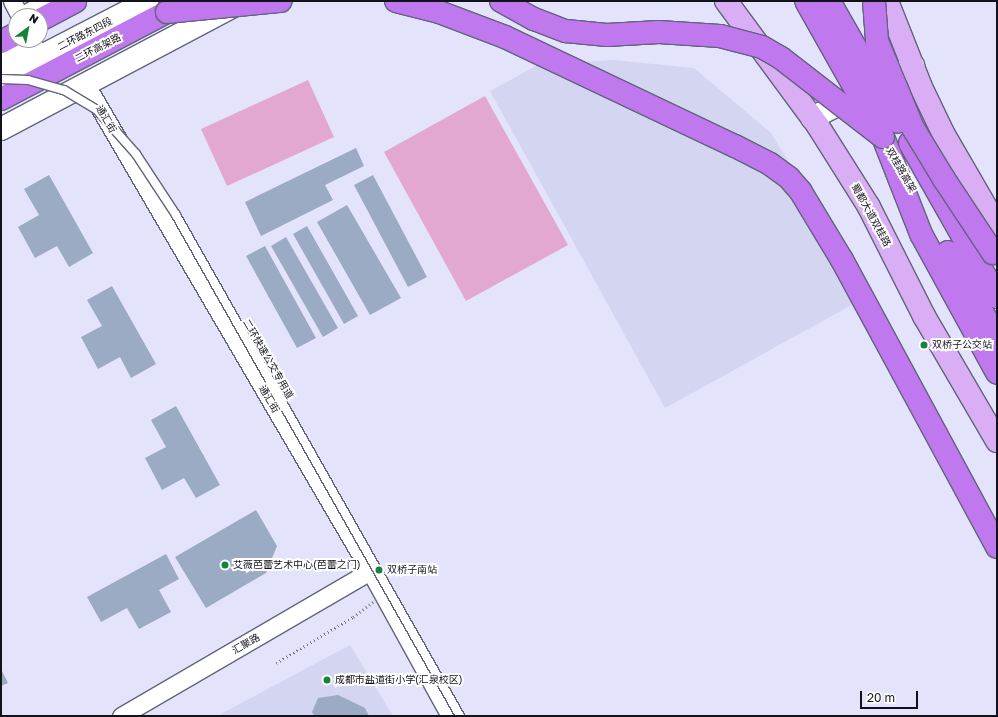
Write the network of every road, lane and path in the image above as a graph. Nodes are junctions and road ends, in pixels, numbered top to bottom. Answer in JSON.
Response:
{"nodes":[{"id":1,"x":54,"y":1,"type":"edge"},
{"id":2,"x":74,"y":1,"type":"edge"},
{"id":3,"x":118,"y":1,"type":"edge"},
{"id":4,"x":148,"y":1,"type":"edge"},
{"id":5,"x":197,"y":1,"type":"edge"},
{"id":6,"x":243,"y":1,"type":"edge"},
{"id":7,"x":280,"y":1,"type":"edge"},
{"id":8,"x":396,"y":1,"type":"edge"},
{"id":9,"x":501,"y":1,"type":"edge"},
{"id":10,"x":726,"y":1,"type":"edge"},
{"id":11,"x":806,"y":1,"type":"edge"},
{"id":12,"x":829,"y":1,"type":"edge"},
{"id":13,"x":874,"y":1,"type":"edge"},
{"id":14,"x":887,"y":1,"type":"edge"},
{"id":15,"x":41,"y":8,"type":"edge"},
{"id":16,"x":167,"y":12,"type":"junction"},
{"id":17,"x":48,"y":16,"type":"edge"},
{"id":18,"x":877,"y":41,"type":"junction"},
{"id":19,"x":1,"y":60,"type":"edge"},
{"id":20,"x":913,"y":66,"type":"junction"},
{"id":21,"x":1,"y":78,"type":"edge"},
{"id":22,"x":85,"y":83,"type":"junction"},
{"id":23,"x":1,"y":99,"type":"edge"},
{"id":24,"x":893,"y":114,"type":"junction"},
{"id":25,"x":812,"y":118,"type":"junction"},
{"id":26,"x":1,"y":129,"type":"edge"},
{"id":27,"x":883,"y":137,"type":"junction"},
{"id":28,"x":910,"y":142,"type":"junction"},
{"id":29,"x":997,"y":226,"type":"edge"},
{"id":30,"x":995,"y":257,"type":"edge"},
{"id":31,"x":997,"y":296,"type":"edge"},
{"id":32,"x":997,"y":338,"type":"edge"},
{"id":33,"x":997,"y":373,"type":"edge"},
{"id":34,"x":997,"y":441,"type":"edge"},
{"id":35,"x":997,"y":547,"type":"edge"},
{"id":36,"x":370,"y":571,"type":"junction"},
{"id":37,"x":389,"y":589,"type":"junction"},
{"id":38,"x":276,"y":663,"type":"dead end"},
{"id":39,"x":121,"y":716,"type":"edge"},
{"id":40,"x":450,"y":716,"type":"edge"},
{"id":41,"x":460,"y":716,"type":"edge"}],
"edges":[{"from":1,"to":15,"type":"main road"},
{"from":2,"to":17,"type":"highway"},
{"from":3,"to":19,"type":"main road","name":"二环路东四段"},
{"from":4,"to":21,"type":"main road","name":"二环路东四段"},
{"from":5,"to":16,"type":"highway","name":"二环高架路","bridge":true},
{"from":6,"to":22,"type":"main road"},
{"from":7,"to":16,"type":"highway","bridge":true},
{"from":8,"to":35,"type":"highway"},
{"from":9,"to":27,"type":"highway","bridge":true},
{"from":10,"to":25,"type":"main road","name":"蜀都大道双桂路"},
{"from":11,"to":27,"type":"highway","name":"双桂路高架","bridge":true},
{"from":12,"to":24,"type":"highway","name":"双桂路高架","bridge":true},
{"from":13,"to":18,"type":"highway","bridge":true},
{"from":14,"to":20,"type":"main road"},
{"from":16,"to":23,"type":"highway","name":"二环高架路","bridge":true},
{"from":18,"to":24,"type":"highway","bridge":true},
{"from":18,"to":30,"type":"highway","bridge":true},
{"from":20,"to":25,"type":"main road"},
{"from":20,"to":29,"type":"main road"},
{"from":21,"to":37,"type":"lane","name":"二环快速公交专用道","bridge":true},
{"from":22,"to":26,"type":"main road"},
{"from":22,"to":36,"type":"street","name":"通汇街"},
{"from":24,"to":28,"type":"highway","name":"双桂路高架","bridge":true},
{"from":25,"to":34,"type":"main road","name":"蜀都大道双桂路"},
{"from":27,"to":32,"type":"highway","name":"双桂路高架"},
{"from":27,"to":33,"type":"highway"},
{"from":28,"to":30,"type":"highway","bridge":true},
{"from":28,"to":31,"type":"highway","name":"双桂路高架"},
{"from":36,"to":39,"type":"street","name":"汇聚路"},
{"from":36,"to":40,"type":"street","name":"通汇街"},
{"from":37,"to":38,"type":"path","bridge":true},
{"from":37,"to":41,"type":"lane","name":"二环快速公交专用道","bridge":true}]}
